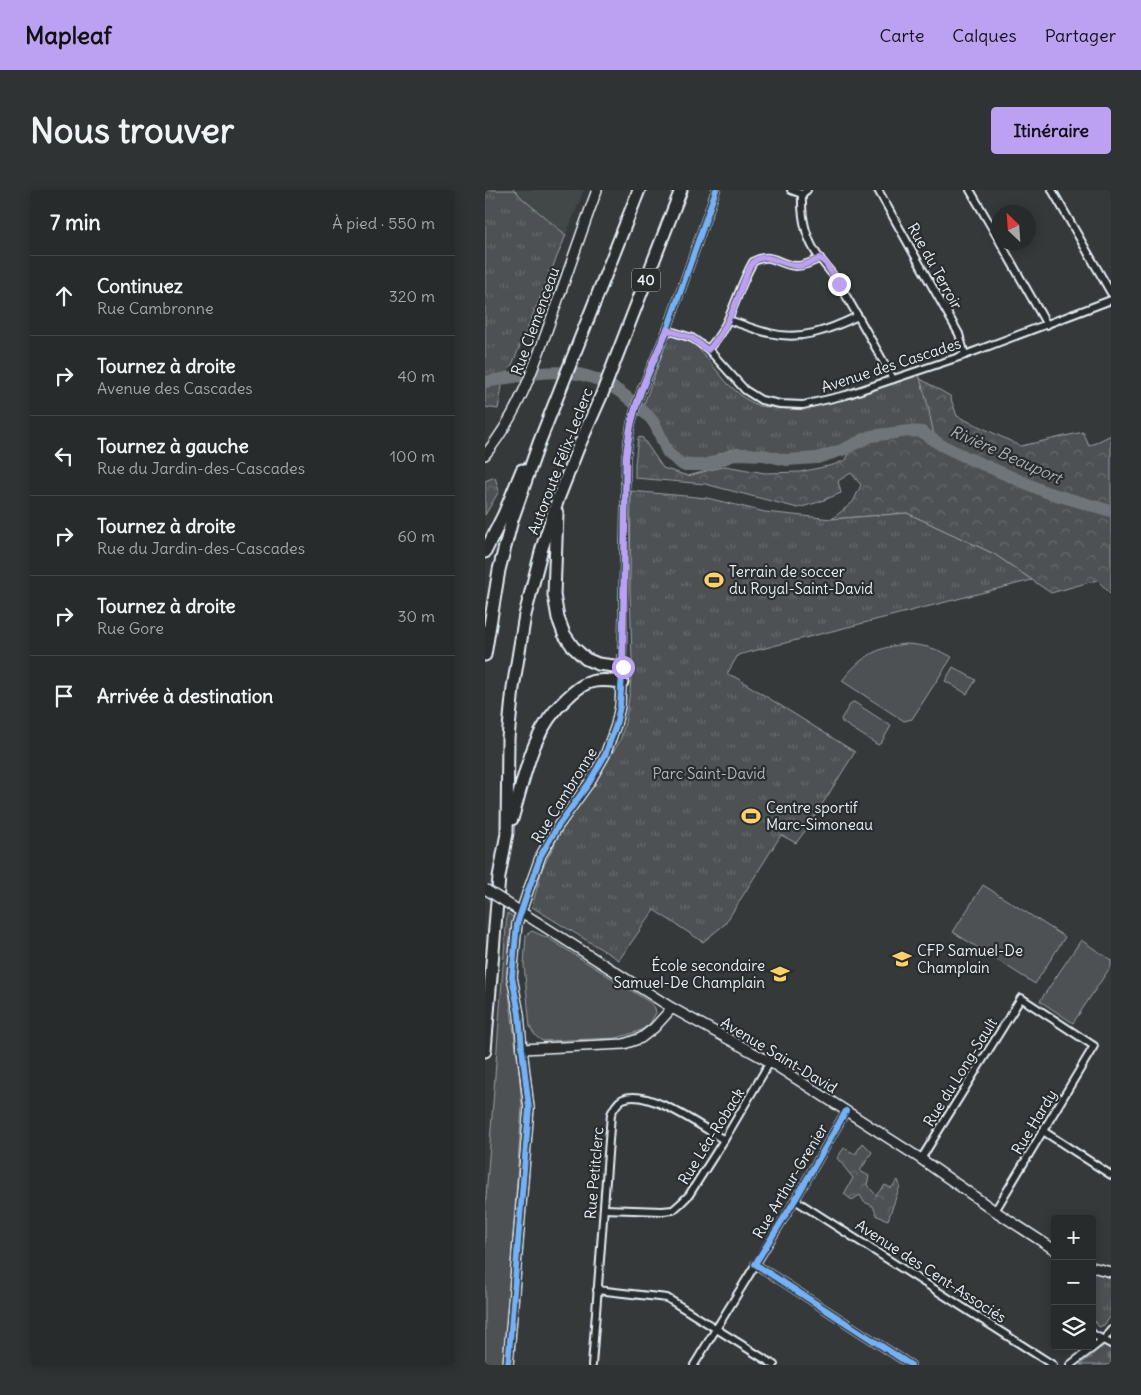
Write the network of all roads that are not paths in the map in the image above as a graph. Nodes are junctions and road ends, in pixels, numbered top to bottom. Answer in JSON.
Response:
{"nodes":[{"id":1,"x":597,"y":190,"type":"edge"},
{"id":2,"x":639,"y":190,"type":"edge"},
{"id":3,"x":681,"y":190,"type":"edge"},
{"id":4,"x":716,"y":190,"type":"edge"},
{"id":5,"x":791,"y":190,"type":"edge"},
{"id":6,"x":878,"y":190,"type":"edge"},
{"id":7,"x":970,"y":190,"type":"edge"},
{"id":8,"x":1052,"y":190,"type":"edge"},
{"id":9,"x":805,"y":192,"type":"edge"},
{"id":10,"x":991,"y":227,"type":"edge"},
{"id":11,"x":1004,"y":250,"type":"edge"},
{"id":12,"x":820,"y":258,"type":"junction"},
{"id":13,"x":1111,"y":293,"type":"edge"},
{"id":14,"x":1111,"y":300,"type":"edge"},
{"id":15,"x":858,"y":316,"type":"junction"},
{"id":16,"x":728,"y":320,"type":"junction"},
{"id":17,"x":1047,"y":325,"type":"junction"},
{"id":18,"x":667,"y":330,"type":"junction"},
{"id":19,"x":708,"y":350,"type":"junction"},
{"id":20,"x":965,"y":355,"type":"junction"},
{"id":21,"x":893,"y":379,"type":"junction"},
{"id":22,"x":539,"y":443,"type":"junction"},
{"id":23,"x":485,"y":455,"type":"edge"},
{"id":24,"x":558,"y":499,"type":"junction"},
{"id":25,"x":485,"y":552,"type":"edge"},
{"id":26,"x":485,"y":655,"type":"edge"},
{"id":27,"x":623,"y":667,"type":"junction"},
{"id":28,"x":622,"y":682,"type":"junction"},
{"id":29,"x":507,"y":833,"type":"junction"},
{"id":30,"x":485,"y":889,"type":"edge"},
{"id":31,"x":672,"y":1008,"type":"junction"},
{"id":32,"x":1094,"y":1046,"type":"joint"},
{"id":33,"x":522,"y":1049,"type":"junction"},
{"id":34,"x":485,"y":1051,"type":"edge"},
{"id":35,"x":770,"y":1062,"type":"junction"},
{"id":36,"x":846,"y":1111,"type":"junction"},
{"id":37,"x":1043,"y":1131,"type":"junction"},
{"id":38,"x":724,"y":1140,"type":"junction"},
{"id":39,"x":921,"y":1159,"type":"junction"},
{"id":40,"x":1111,"y":1175,"type":"edge"},
{"id":41,"x":795,"y":1200,"type":"junction"},
{"id":42,"x":604,"y":1209,"type":"junction"},
{"id":43,"x":995,"y":1211,"type":"junction"},
{"id":44,"x":1051,"y":1247,"type":"edge"},
{"id":45,"x":755,"y":1264,"type":"junction"},
{"id":46,"x":1096,"y":1268,"type":"edge"},
{"id":47,"x":1111,"y":1272,"type":"edge"},
{"id":48,"x":597,"y":1290,"type":"junction"},
{"id":49,"x":716,"y":1328,"type":"junction"},
{"id":50,"x":1111,"y":1330,"type":"edge"},
{"id":51,"x":1096,"y":1336,"type":"edge"},
{"id":52,"x":1104,"y":1339,"type":"junction"},
{"id":53,"x":1111,"y":1344,"type":"edge"},
{"id":54,"x":508,"y":1365,"type":"edge"},
{"id":55,"x":591,"y":1365,"type":"edge"},
{"id":56,"x":694,"y":1365,"type":"edge"},
{"id":57,"x":774,"y":1365,"type":"edge"},
{"id":58,"x":911,"y":1365,"type":"edge"},
{"id":59,"x":1053,"y":1365,"type":"edge"},
{"id":60,"x":1070,"y":1365,"type":"edge"}],
"edges":[{"from":1,"to":23,"type":"street","name":"Rue Clemenceau"},
{"from":2,"to":22,"type":"highway","name":"Autoroute Félix-Leclerc","number":"40"},
{"from":3,"to":24,"type":"highway","name":"Autoroute Félix-Leclerc","number":"40"},
{"from":4,"to":18,"type":"street","name":"Rue Cambronne"},
{"from":5,"to":9,"type":"street"},
{"from":6,"to":20,"type":"street","name":"Rue du Terroir"},
{"from":7,"to":10,"type":"street"},
{"from":8,"to":13,"type":"street"},
{"from":9,"to":12,"type":"street"},
{"from":11,"to":17,"type":"street"},
{"from":12,"to":15,"type":"street"},
{"from":12,"to":16,"type":"street"},
{"from":14,"to":17,"type":"street","name":"Avenue des Cascades"},
{"from":15,"to":16,"type":"street"},
{"from":15,"to":21,"type":"street"},
{"from":16,"to":19,"type":"street"},
{"from":17,"to":20,"type":"street","name":"Avenue des Cascades"},
{"from":18,"to":19,"type":"street","name":"Avenue des Cascades"},
{"from":18,"to":27,"type":"street","name":"Rue Cambronne"},
{"from":19,"to":21,"type":"street","name":"Avenue des Cascades"},
{"from":20,"to":21,"type":"street","name":"Avenue des Cascades"},
{"from":22,"to":25,"type":"highway"},
{"from":22,"to":26,"type":"highway","name":"Autoroute Félix-Leclerc","number":"40"},
{"from":24,"to":27,"type":"highway"},
{"from":24,"to":29,"type":"highway","name":"Autoroute Félix-Leclerc","number":"40"},
{"from":27,"to":28,"type":"street","name":"Rue Cambronne"},
{"from":28,"to":29,"type":"highway"},
{"from":28,"to":33,"type":"street","name":"Rue Cambronne"},
{"from":29,"to":34,"type":"highway","name":"Autoroute Félix-Leclerc","number":"40"},
{"from":30,"to":31,"type":"street","name":"Avenue Saint-David","bridge":true},
{"from":31,"to":33,"type":"street"},
{"from":31,"to":35,"type":"street","name":"Avenue Saint-David"},
{"from":32,"to":37,"type":"street","name":"Rue Hardy"},
{"from":32,"to":39,"type":"street","name":"Rue du Long-Sault"},
{"from":33,"to":54,"type":"street","name":"Rue Cambronne"},
{"from":35,"to":36,"type":"street","name":"Avenue Saint-David"},
{"from":35,"to":38,"type":"street","name":"Rue Léa-Roback"},
{"from":36,"to":39,"type":"street","name":"Avenue Saint-David"},
{"from":36,"to":41,"type":"street","name":"Rue Arthur-Grenier"},
{"from":37,"to":40,"type":"street"},
{"from":37,"to":43,"type":"street","name":"Rue Hardy"},
{"from":38,"to":42,"type":"street","name":"Rue Léa-Roback"},
{"from":38,"to":42,"type":"street","name":"Rue Petitclerc"},
{"from":39,"to":43,"type":"street","name":"Avenue Saint-David"},
{"from":41,"to":45,"type":"street","name":"Rue Arthur-Grenier"},
{"from":41,"to":59,"type":"street","name":"Avenue des Cent-Associés"},
{"from":42,"to":48,"type":"street","name":"Rue Petitclerc"},
{"from":43,"to":44,"type":"street","name":"Avenue Saint-David"},
{"from":45,"to":49,"type":"street","name":"Rue Arthur-Grenier"},
{"from":45,"to":58,"type":"street"},
{"from":46,"to":47,"type":"street"},
{"from":48,"to":49,"type":"street"},
{"from":48,"to":55,"type":"street","name":"Rue Petitclerc"},
{"from":49,"to":56,"type":"street","name":"Rue Arthur-Grenier"},
{"from":49,"to":57,"type":"street"},
{"from":50,"to":52,"type":"street"},
{"from":51,"to":52,"type":"street"},
{"from":52,"to":53,"type":"street"},
{"from":52,"to":60,"type":"street"}]}
